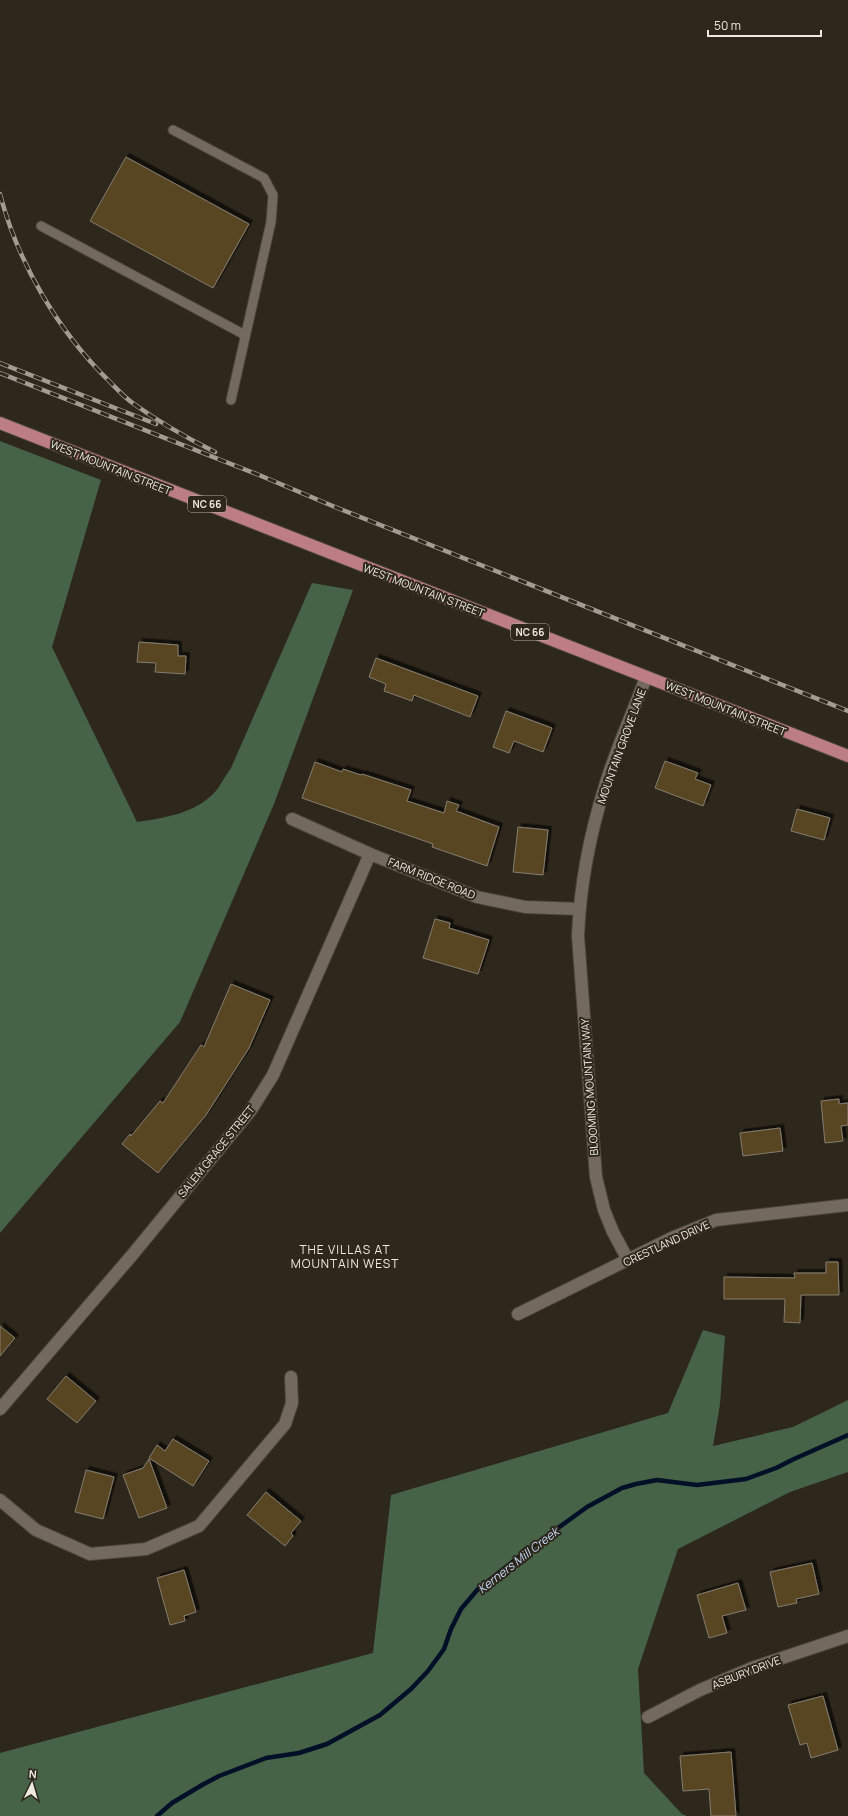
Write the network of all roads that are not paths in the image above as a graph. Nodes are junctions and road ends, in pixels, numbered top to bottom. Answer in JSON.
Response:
{"nodes":[{"id":1,"x":173,"y":130,"type":"dead end"},
{"id":2,"x":41,"y":226,"type":"dead end"},
{"id":3,"x":245,"y":336,"type":"junction"},
{"id":4,"x":231,"y":400,"type":"dead end"},
{"id":5,"x":0,"y":423,"type":"edge"},
{"id":6,"x":646,"y":677,"type":"junction"},
{"id":7,"x":848,"y":756,"type":"edge"},
{"id":8,"x":292,"y":819,"type":"dead end"},
{"id":9,"x":370,"y":854,"type":"junction"},
{"id":10,"x":579,"y":908,"type":"junction"},
{"id":11,"x":848,"y":1205,"type":"edge"},
{"id":12,"x":628,"y":1260,"type":"junction"},
{"id":13,"x":518,"y":1314,"type":"dead end"},
{"id":14,"x":291,"y":1377,"type":"dead end"},
{"id":15,"x":0,"y":1409,"type":"edge"},
{"id":16,"x":0,"y":1500,"type":"edge"},
{"id":17,"x":848,"y":1636,"type":"edge"},
{"id":18,"x":648,"y":1717,"type":"dead end"}],
"edges":[{"from":1,"to":3,"type":"lane"},
{"from":2,"to":3,"type":"lane"},
{"from":3,"to":4,"type":"lane"},
{"from":5,"to":6,"type":"main road","name":"WEST MOUNTAIN STREET","number":"NC 66"},
{"from":6,"to":7,"type":"main road","name":"WEST MOUNTAIN STREET","number":"NC 66"},
{"from":6,"to":10,"type":"street","name":"MOUNTAIN GROVE LANE"},
{"from":8,"to":9,"type":"street","name":"FARM RIDGE ROAD"},
{"from":9,"to":10,"type":"street","name":"FARM RIDGE ROAD"},
{"from":9,"to":15,"type":"street","name":"SALEM GRACE STREET"},
{"from":10,"to":12,"type":"street","name":"BLOOMING MOUNTAIN WAY"},
{"from":11,"to":12,"type":"street","name":"CRESTLAND DRIVE"},
{"from":12,"to":13,"type":"street","name":"CRESTLAND DRIVE"},
{"from":14,"to":16,"type":"street"},
{"from":17,"to":18,"type":"street","name":"ASBURY DRIVE"}]}
